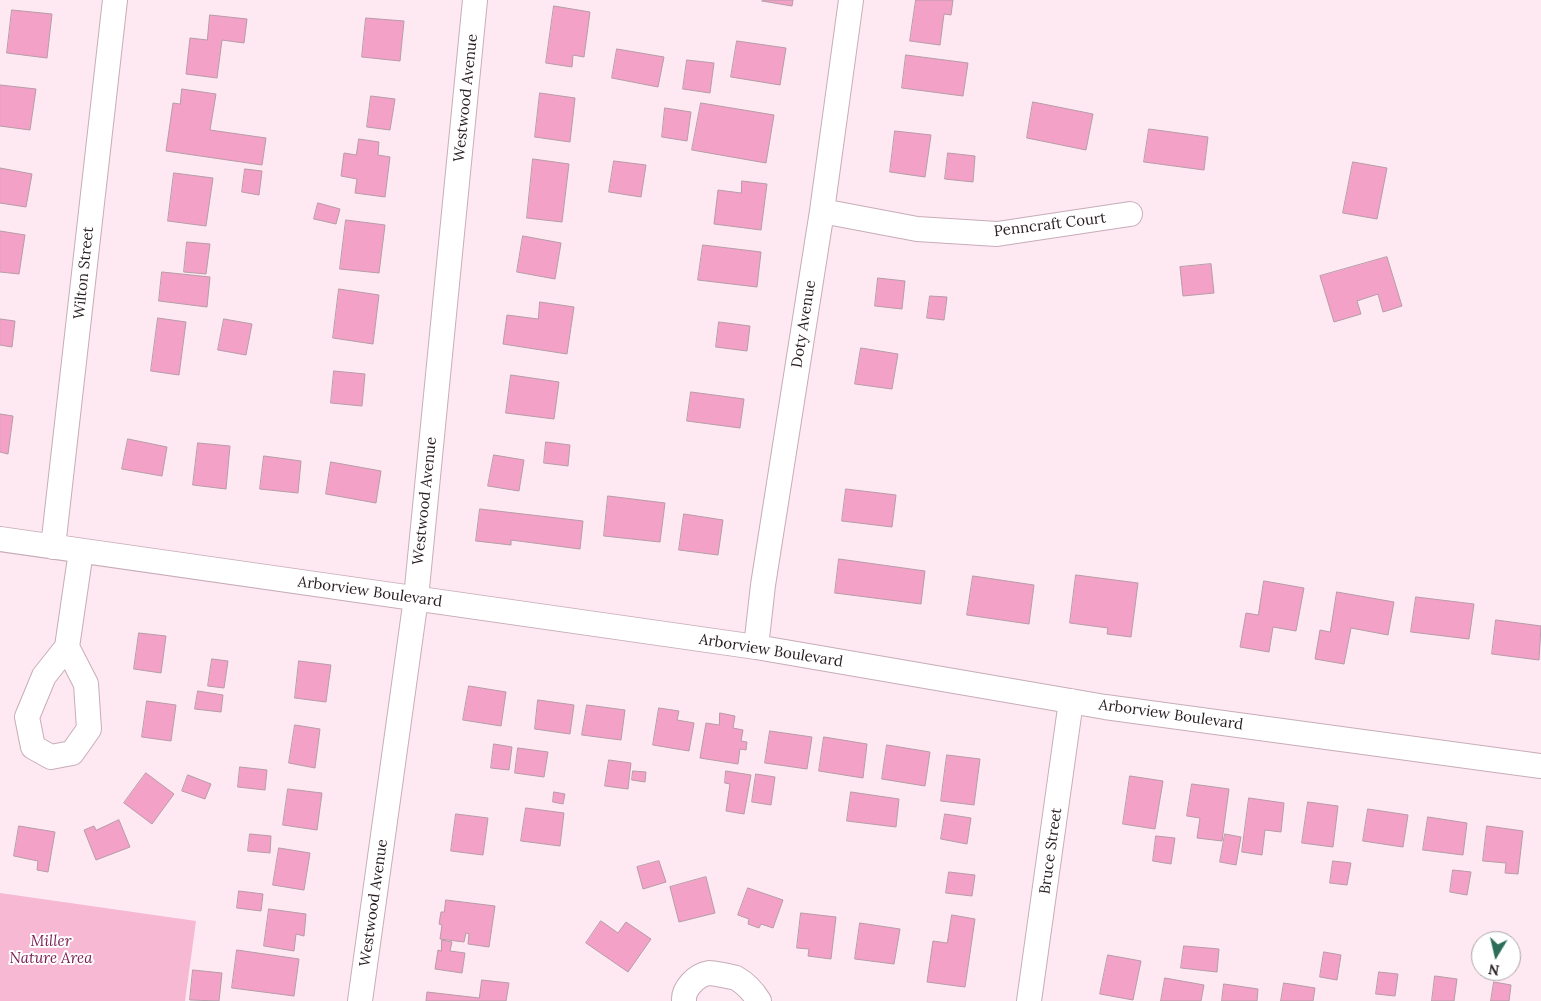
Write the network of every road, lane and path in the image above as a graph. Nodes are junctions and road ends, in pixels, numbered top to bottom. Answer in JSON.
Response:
{"nodes":[{"id":1,"x":115,"y":0,"type":"edge"},
{"id":2,"x":475,"y":0,"type":"edge"},
{"id":3,"x":851,"y":0,"type":"edge"},
{"id":4,"x":822,"y":212,"type":"junction"},
{"id":5,"x":1130,"y":214,"type":"dead end"},
{"id":6,"x":0,"y":539,"type":"edge"},
{"id":7,"x":52,"y":547,"type":"junction"},
{"id":8,"x":81,"y":551,"type":"junction"},
{"id":9,"x":416,"y":598,"type":"junction"},
{"id":10,"x":67,"y":647,"type":"dead end"},
{"id":11,"x":756,"y":647,"type":"junction"},
{"id":12,"x":1071,"y":701,"type":"junction"},
{"id":13,"x":1541,"y":766,"type":"edge"},
{"id":14,"x":360,"y":1001,"type":"edge"},
{"id":15,"x":684,"y":1001,"type":"edge"},
{"id":16,"x":759,"y":1001,"type":"edge"},
{"id":17,"x":1029,"y":1001,"type":"edge"}],
"edges":[{"from":1,"to":7,"type":"street","name":"Wilton Street"},
{"from":2,"to":9,"type":"street","name":"Westwood Avenue"},
{"from":3,"to":4,"type":"street","name":"Doty Avenue"},
{"from":4,"to":5,"type":"street","name":"Penncraft Court"},
{"from":4,"to":11,"type":"street","name":"Doty Avenue"},
{"from":6,"to":7,"type":"street","name":"Arborview Boulevard"},
{"from":7,"to":8,"type":"street","name":"Arborview Boulevard"},
{"from":8,"to":9,"type":"street","name":"Arborview Boulevard"},
{"from":8,"to":10,"type":"street"},
{"from":9,"to":11,"type":"street","name":"Arborview Boulevard"},
{"from":9,"to":14,"type":"street","name":"Westwood Avenue"},
{"from":11,"to":12,"type":"street","name":"Arborview Boulevard"},
{"from":12,"to":13,"type":"street","name":"Arborview Boulevard"},
{"from":12,"to":17,"type":"street","name":"Bruce Street"},
{"from":15,"to":16,"type":"street"}]}
